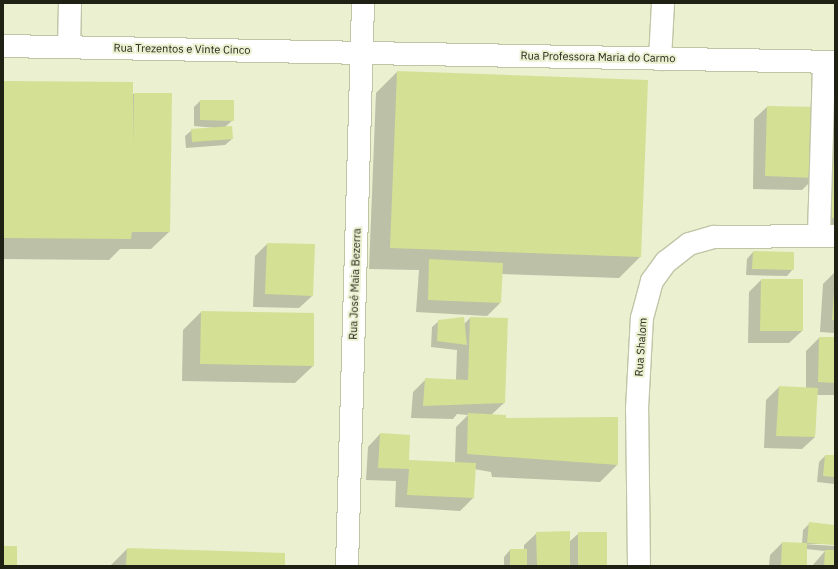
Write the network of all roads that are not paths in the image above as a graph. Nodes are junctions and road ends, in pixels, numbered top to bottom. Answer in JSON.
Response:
{"nodes":[{"id":1,"x":70,"y":3,"type":"edge"},
{"id":2,"x":363,"y":3,"type":"edge"},
{"id":3,"x":662,"y":3,"type":"edge"},
{"id":4,"x":3,"y":46,"type":"edge"},
{"id":5,"x":69,"y":47,"type":"junction"},
{"id":6,"x":361,"y":52,"type":"junction"},
{"id":7,"x":660,"y":59,"type":"junction"},
{"id":8,"x":830,"y":62,"type":"edge"},
{"id":9,"x":827,"y":235,"type":"edge"},
{"id":10,"x":347,"y":566,"type":"edge"},
{"id":11,"x":639,"y":566,"type":"edge"}],
"edges":[{"from":1,"to":5,"type":"street"},
{"from":2,"to":6,"type":"street","name":"Rua José Maia Bezerra"},
{"from":3,"to":7,"type":"street"},
{"from":4,"to":5,"type":"street","name":"Rua Trezentos e Vinte Cinco"},
{"from":5,"to":6,"type":"street","name":"Rua Trezentos e Vinte Cinco"},
{"from":6,"to":7,"type":"street","name":"Rua Professora Maria do Carmo"},
{"from":6,"to":10,"type":"street","name":"Rua José Maia Bezerra"},
{"from":7,"to":8,"type":"street","name":"Rua Professora Maria do Carmo"},
{"from":8,"to":9,"type":"street"},
{"from":9,"to":11,"type":"street","name":"Rua Shalom"}]}
